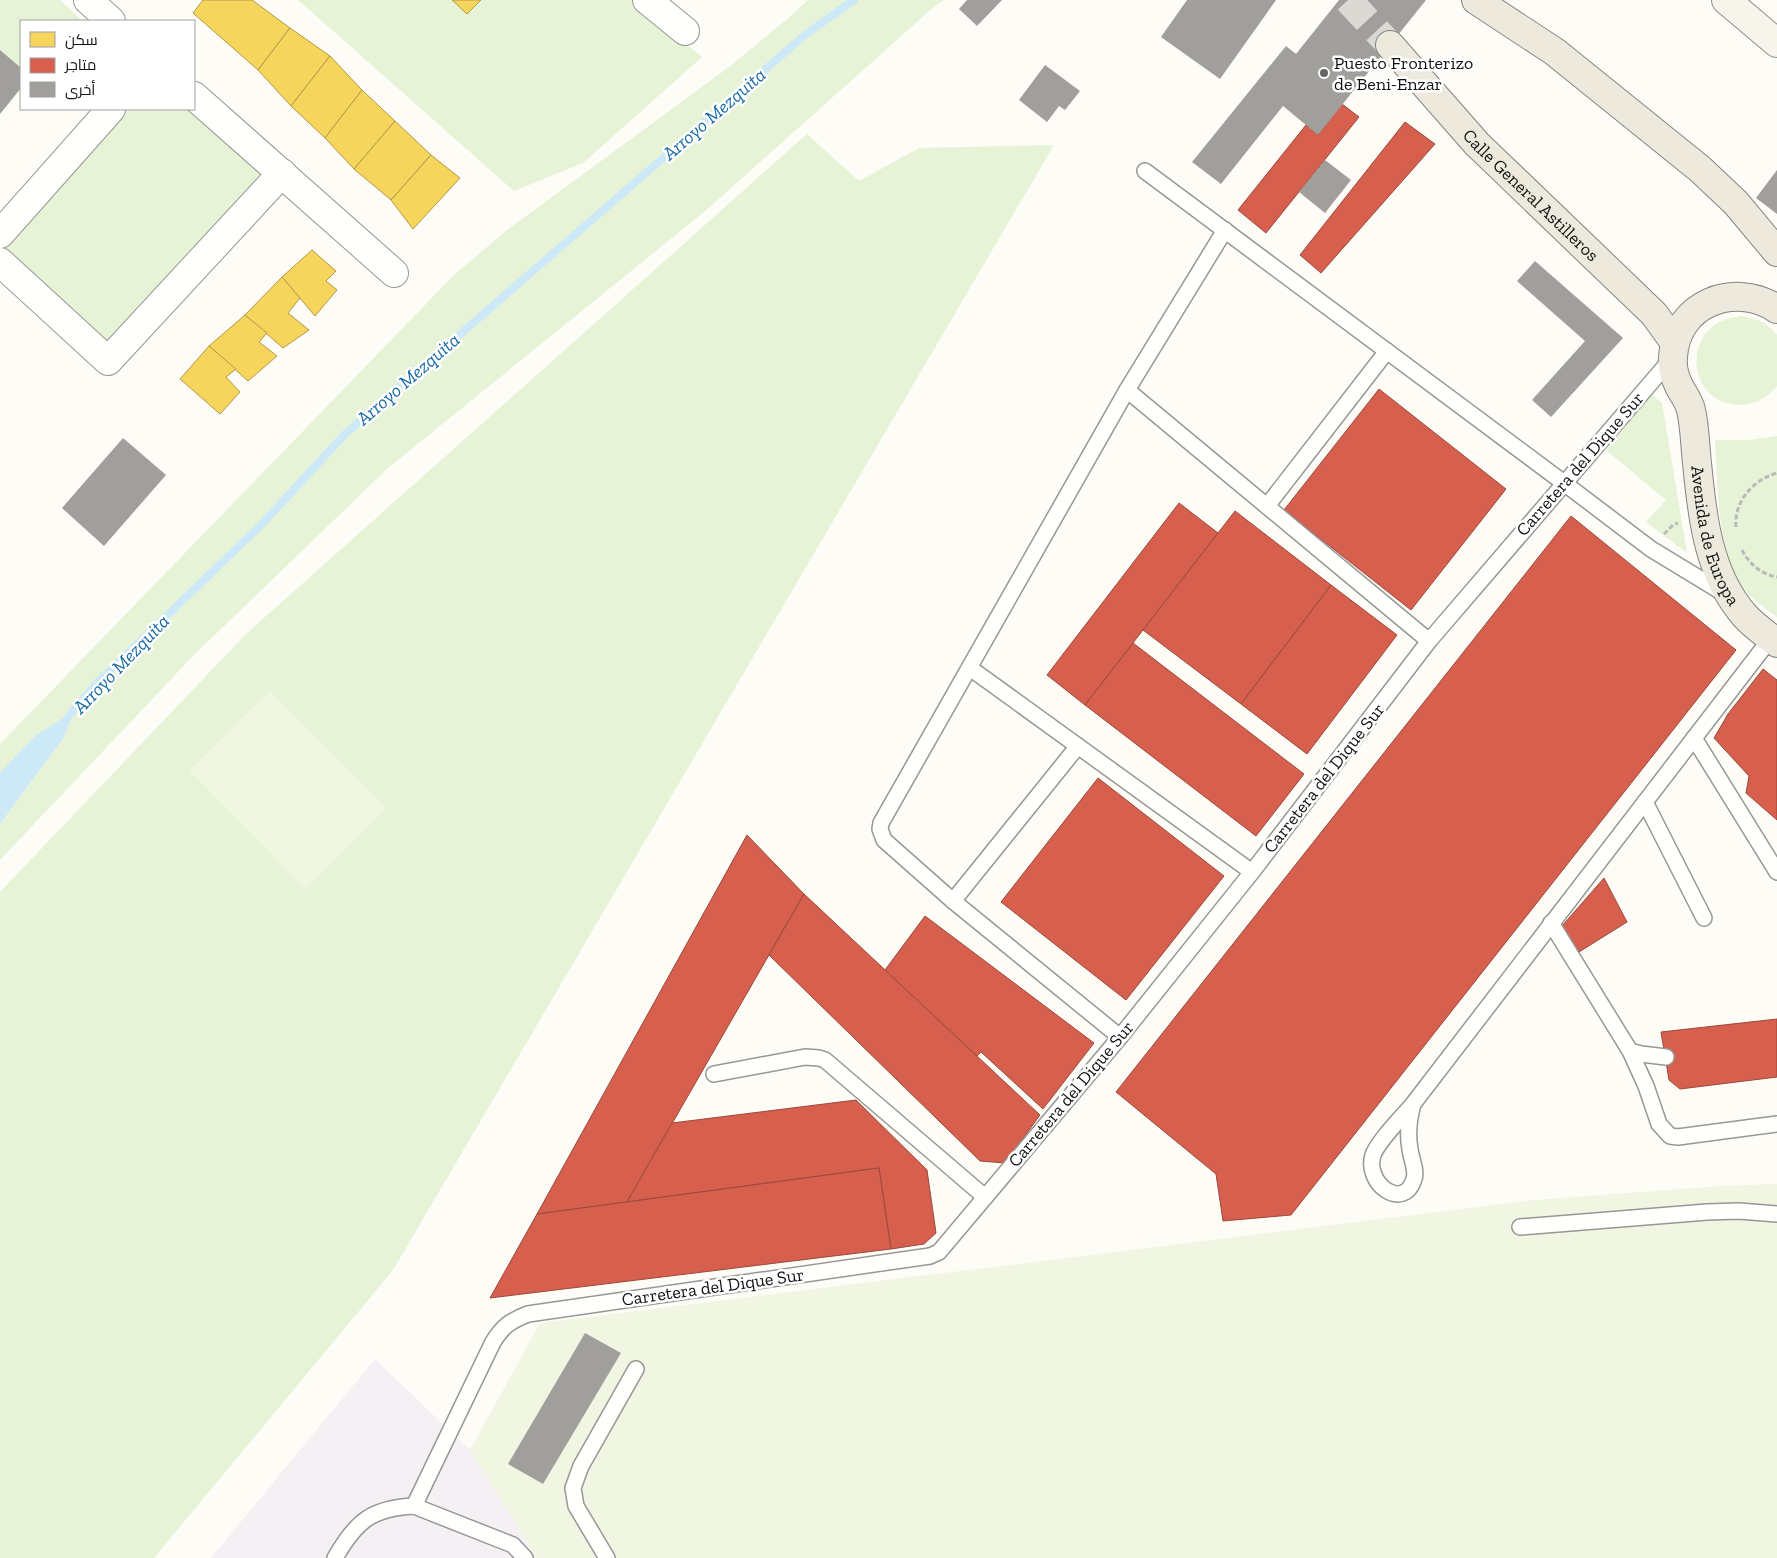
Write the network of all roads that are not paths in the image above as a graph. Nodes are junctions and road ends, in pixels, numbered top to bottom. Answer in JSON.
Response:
{"nodes":[{"id":1,"x":88,"y":0,"type":"edge"},
{"id":2,"x":647,"y":0,"type":"edge"},
{"id":3,"x":1476,"y":0,"type":"edge"},
{"id":4,"x":1726,"y":0,"type":"edge"},
{"id":5,"x":110,"y":20,"type":"edge"},
{"id":6,"x":686,"y":31,"type":"dead end"},
{"id":7,"x":1777,"y":43,"type":"edge"},
{"id":8,"x":1390,"y":45,"type":"tunnel mouth"},
{"id":9,"x":195,"y":97,"type":"edge"},
{"id":10,"x":110,"y":110,"type":"edge"},
{"id":11,"x":1145,"y":171,"type":"dead end"},
{"id":12,"x":282,"y":173,"type":"junction"},
{"id":13,"x":1225,"y":230,"type":"junction"},
{"id":14,"x":0,"y":234,"type":"edge"},
{"id":15,"x":1777,"y":252,"type":"edge"},
{"id":16,"x":0,"y":262,"type":"edge"},
{"id":17,"x":394,"y":273,"type":"dead end"},
{"id":18,"x":1777,"y":310,"type":"edge"},
{"id":19,"x":1674,"y":350,"type":"junction"},
{"id":20,"x":1387,"y":351,"type":"junction"},
{"id":21,"x":1127,"y":390,"type":"junction"},
{"id":22,"x":1564,"y":482,"type":"junction"},
{"id":23,"x":1267,"y":506,"type":"junction"},
{"id":24,"x":1730,"y":596,"type":"junction"},
{"id":25,"x":1774,"y":640,"type":"edge"},
{"id":26,"x":1429,"y":641,"type":"junction"},
{"id":27,"x":970,"y":668,"type":"junction"},
{"id":28,"x":1694,"y":738,"type":"junction"},
{"id":29,"x":1078,"y":746,"type":"junction"},
{"id":30,"x":1645,"y":802,"type":"junction"},
{"id":31,"x":1252,"y":872,"type":"junction"},
{"id":32,"x":1777,"y":872,"type":"edge"},
{"id":33,"x":953,"y":901,"type":"junction"},
{"id":34,"x":1704,"y":918,"type":"dead end"},
{"id":35,"x":1551,"y":923,"type":"junction"},
{"id":36,"x":1120,"y":1037,"type":"junction"},
{"id":37,"x":1630,"y":1051,"type":"junction"},
{"id":38,"x":1666,"y":1057,"type":"dead end"},
{"id":39,"x":714,"y":1074,"type":"dead end"},
{"id":40,"x":1413,"y":1104,"type":"junction"},
{"id":41,"x":1777,"y":1124,"type":"edge"},
{"id":42,"x":985,"y":1197,"type":"junction"},
{"id":43,"x":1777,"y":1214,"type":"edge"},
{"id":44,"x":1520,"y":1227,"type":"dead end"},
{"id":45,"x":636,"y":1369,"type":"dead end"},
{"id":46,"x":414,"y":1506,"type":"junction"},
{"id":47,"x":335,"y":1558,"type":"edge"},
{"id":48,"x":526,"y":1558,"type":"edge"},
{"id":49,"x":606,"y":1558,"type":"edge"}],
"edges":[{"from":1,"to":5,"type":"street"},
{"from":2,"to":6,"type":"street"},
{"from":3,"to":15,"type":"main road"},
{"from":4,"to":7,"type":"main road"},
{"from":8,"to":19,"type":"main road","name":"Calle General Astilleros"},
{"from":9,"to":12,"type":"street"},
{"from":10,"to":14,"type":"street"},
{"from":11,"to":13,"type":"lane"},
{"from":12,"to":16,"type":"street"},
{"from":12,"to":17,"type":"street"},
{"from":13,"to":20,"type":"lane"},
{"from":13,"to":21,"type":"lane"},
{"from":18,"to":19,"type":"main road"},
{"from":19,"to":22,"type":"lane","name":"Carretera del Dique Sur"},
{"from":19,"to":24,"type":"main road","name":"Avenida de Europa"},
{"from":20,"to":22,"type":"lane"},
{"from":20,"to":23,"type":"lane"},
{"from":21,"to":23,"type":"lane"},
{"from":21,"to":27,"type":"lane"},
{"from":22,"to":24,"type":"lane"},
{"from":22,"to":26,"type":"lane","name":"Carretera del Dique Sur"},
{"from":23,"to":26,"type":"lane"},
{"from":24,"to":25,"type":"main road","name":"Avenida de Europa"},
{"from":25,"to":28,"type":"lane"},
{"from":26,"to":31,"type":"lane","name":"Carretera del Dique Sur"},
{"from":27,"to":29,"type":"lane"},
{"from":27,"to":33,"type":"lane"},
{"from":28,"to":30,"type":"lane"},
{"from":28,"to":32,"type":"lane"},
{"from":29,"to":31,"type":"lane"},
{"from":29,"to":33,"type":"lane"},
{"from":30,"to":34,"type":"lane"},
{"from":30,"to":35,"type":"lane"},
{"from":31,"to":36,"type":"lane","name":"Carretera del Dique Sur"},
{"from":33,"to":36,"type":"lane"},
{"from":35,"to":37,"type":"lane"},
{"from":35,"to":40,"type":"lane"},
{"from":36,"to":42,"type":"lane","name":"Carretera del Dique Sur"},
{"from":37,"to":38,"type":"lane"},
{"from":37,"to":41,"type":"lane"},
{"from":39,"to":42,"type":"lane"},
{"from":40,"to":40,"type":"lane"},
{"from":42,"to":46,"type":"lane","name":"Carretera del Dique Sur"},
{"from":43,"to":44,"type":"lane"},
{"from":45,"to":49,"type":"lane"},
{"from":46,"to":47,"type":"lane"},
{"from":46,"to":48,"type":"lane"}]}
